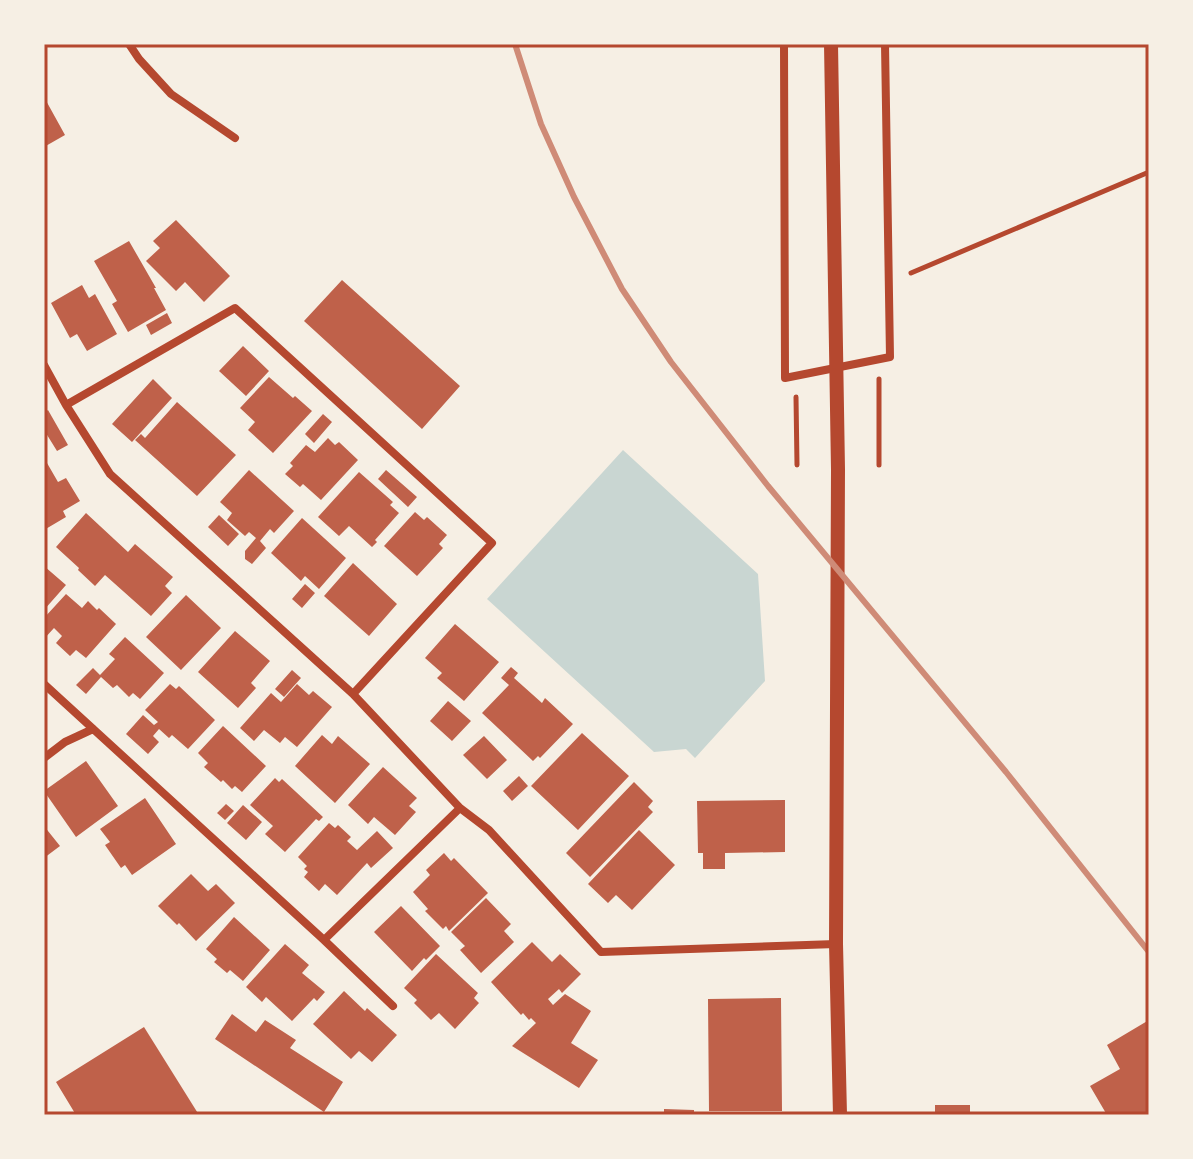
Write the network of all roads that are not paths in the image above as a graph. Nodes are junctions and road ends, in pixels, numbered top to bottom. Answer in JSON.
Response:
{"nodes":[{"id":1,"x":129,"y":44,"type":"edge"},
{"id":2,"x":784,"y":44,"type":"edge"},
{"id":3,"x":831,"y":44,"type":"edge"},
{"id":4,"x":885,"y":44,"type":"edge"},
{"id":5,"x":235,"y":138,"type":"dead end"},
{"id":6,"x":44,"y":365,"type":"edge"},
{"id":7,"x":66,"y":405,"type":"junction"},
{"id":8,"x":44,"y":684,"type":"edge"},
{"id":9,"x":353,"y":694,"type":"junction"},
{"id":10,"x":93,"y":729,"type":"junction"},
{"id":11,"x":44,"y":758,"type":"edge"},
{"id":12,"x":460,"y":808,"type":"junction"},
{"id":13,"x":324,"y":940,"type":"junction"},
{"id":14,"x":836,"y":944,"type":"junction"},
{"id":15,"x":393,"y":1006,"type":"dead end"},
{"id":16,"x":840,"y":1115,"type":"edge"}],
"edges":[{"from":1,"to":5,"type":"street"},
{"from":2,"to":4,"type":"street"},
{"from":3,"to":14,"type":"street"},
{"from":6,"to":7,"type":"street"},
{"from":7,"to":9,"type":"street"},
{"from":7,"to":9,"type":"street"},
{"from":8,"to":10,"type":"street"},
{"from":9,"to":12,"type":"street"},
{"from":10,"to":11,"type":"street"},
{"from":10,"to":13,"type":"street"},
{"from":12,"to":13,"type":"street"},
{"from":12,"to":14,"type":"street"},
{"from":13,"to":15,"type":"street"},
{"from":14,"to":16,"type":"street"}]}
